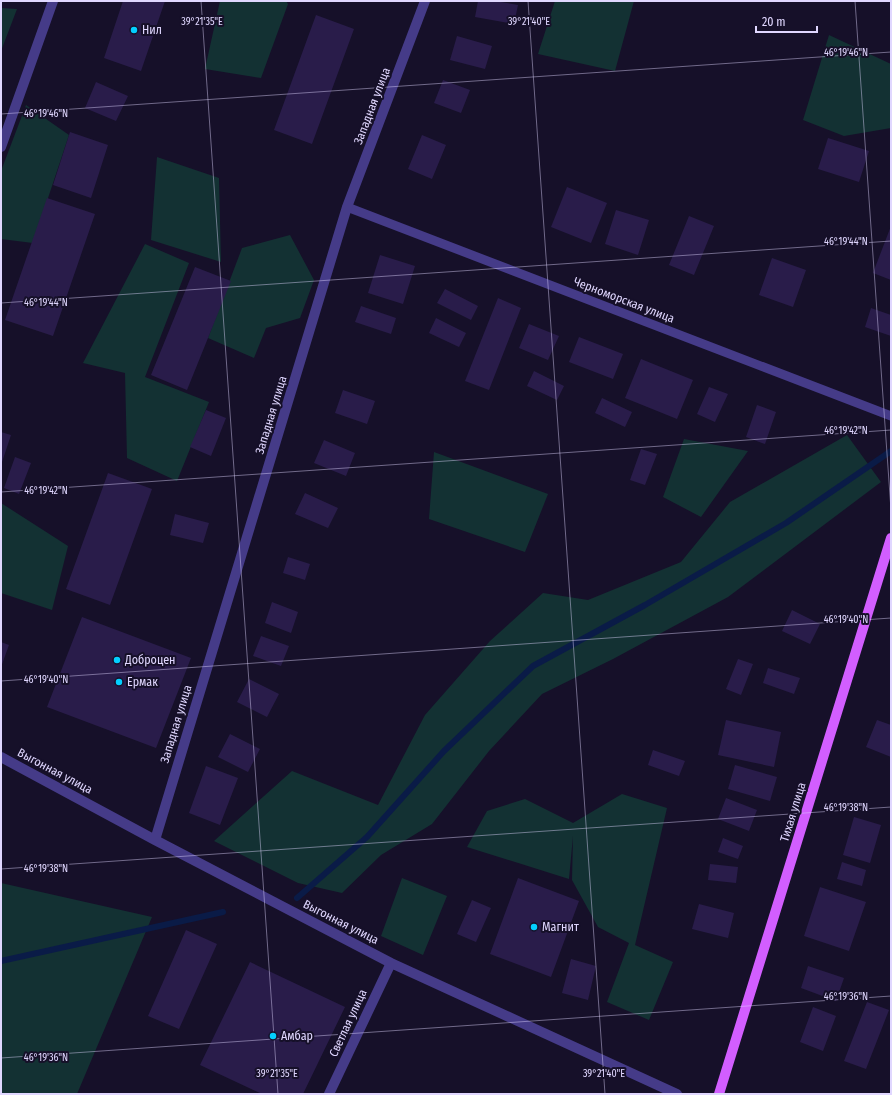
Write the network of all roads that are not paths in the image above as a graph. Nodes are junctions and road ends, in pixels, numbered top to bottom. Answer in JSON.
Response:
{"nodes":[{"id":1,"x":53,"y":1,"type":"edge"},
{"id":2,"x":425,"y":1,"type":"edge"},
{"id":3,"x":1,"y":147,"type":"edge"},
{"id":4,"x":348,"y":207,"type":"junction"},
{"id":5,"x":891,"y":416,"type":"edge"},
{"id":6,"x":891,"y":538,"type":"edge"},
{"id":7,"x":1,"y":757,"type":"edge"},
{"id":8,"x":155,"y":840,"type":"junction"},
{"id":9,"x":391,"y":963,"type":"junction"},
{"id":10,"x":329,"y":1094,"type":"edge"},
{"id":11,"x":677,"y":1094,"type":"edge"},
{"id":12,"x":719,"y":1094,"type":"edge"}],
"edges":[{"from":1,"to":3,"type":"street"},
{"from":2,"to":4,"type":"street","name":"Западная улица"},
{"from":4,"to":5,"type":"lane","name":"Черноморская улица"},
{"from":4,"to":8,"type":"street","name":"Западная улица"},
{"from":6,"to":12,"type":"main road","name":"Тихая улица"},
{"from":7,"to":8,"type":"street","name":"Выгонная улица"},
{"from":8,"to":9,"type":"street","name":"Выгонная улица"},
{"from":9,"to":10,"type":"street","name":"Светлая улица"},
{"from":9,"to":11,"type":"street","name":"Выгонная улица"}]}
